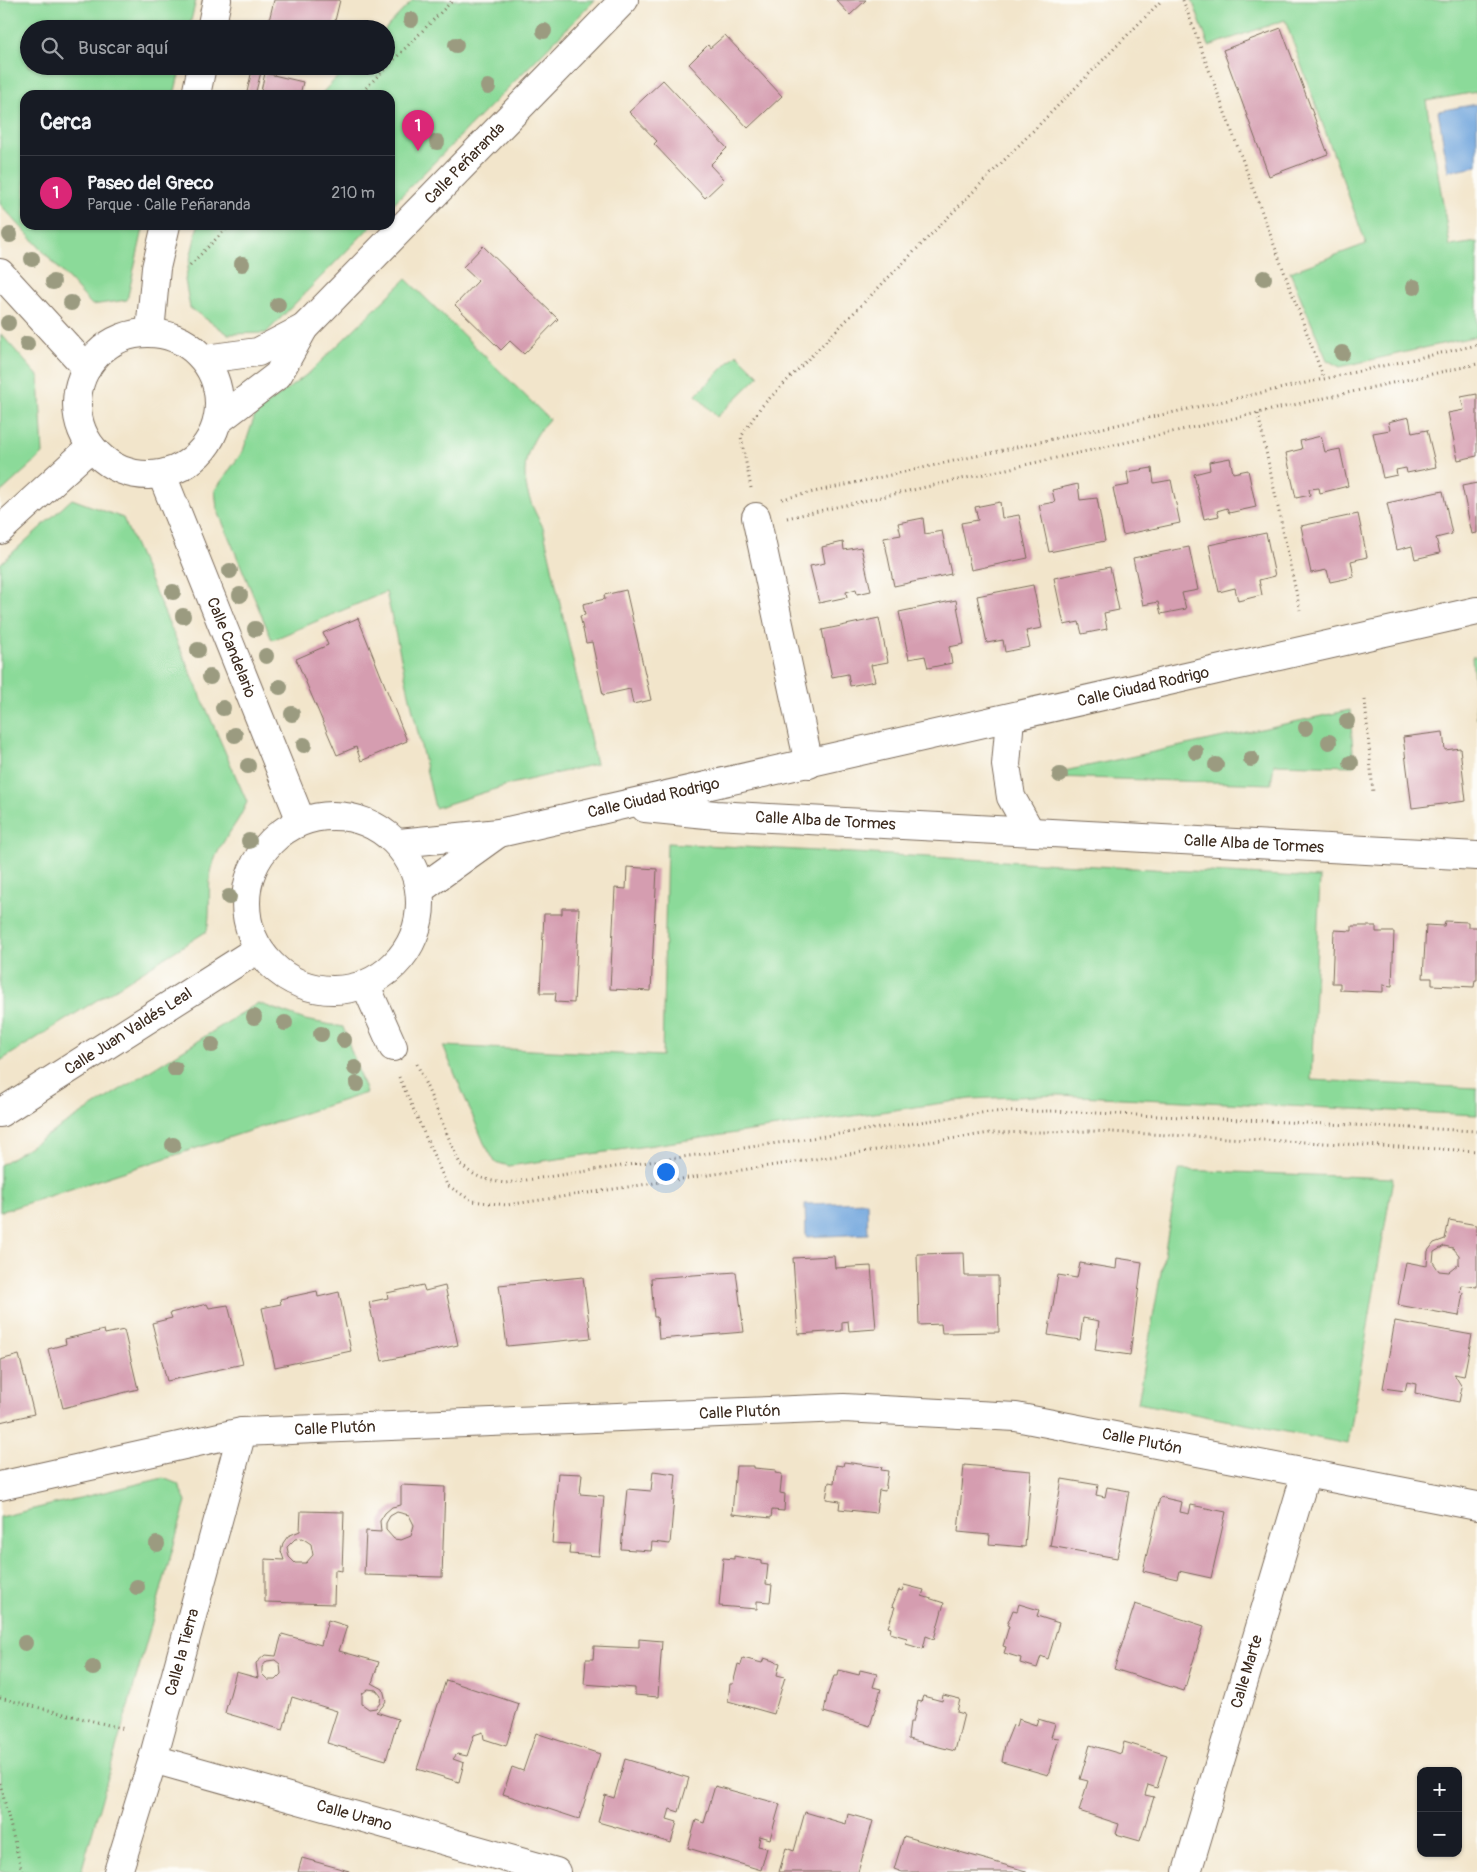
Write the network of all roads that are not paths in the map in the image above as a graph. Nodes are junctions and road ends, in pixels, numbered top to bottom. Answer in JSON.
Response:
{"nodes":[{"id":1,"x":217,"y":0,"type":"edge"},
{"id":2,"x":624,"y":0,"type":"edge"},
{"id":3,"x":213,"y":20,"type":"edge"},
{"id":4,"x":200,"y":75,"type":"edge"},
{"id":5,"x":197,"y":90,"type":"edge"},
{"id":6,"x":165,"y":230,"type":"edge"},
{"id":7,"x":0,"y":273,"type":"edge"},
{"id":8,"x":304,"y":328,"type":"junction"},
{"id":9,"x":150,"y":332,"type":"junction"},
{"id":10,"x":205,"y":359,"type":"junction"},
{"id":11,"x":87,"y":368,"type":"junction"},
{"id":12,"x":219,"y":420,"type":"junction"},
{"id":13,"x":92,"y":447,"type":"junction"},
{"id":14,"x":162,"y":475,"type":"junction"},
{"id":15,"x":764,"y":514,"type":"road end"},
{"id":16,"x":0,"y":530,"type":"edge"},
{"id":17,"x":1477,"y":611,"type":"edge"},
{"id":18,"x":1010,"y":718,"type":"junction"},
{"id":19,"x":809,"y":764,"type":"junction"},
{"id":20,"x":621,"y":805,"type":"junction"},
{"id":21,"x":300,"y":821,"type":"junction"},
{"id":22,"x":1030,"y":831,"type":"junction"},
{"id":23,"x":499,"y":833,"type":"junction"},
{"id":24,"x":399,"y":843,"type":"junction"},
{"id":25,"x":1477,"y":856,"type":"edge"},
{"id":26,"x":420,"y":889,"type":"junction"},
{"id":27,"x":258,"y":949,"type":"junction"},
{"id":28,"x":366,"y":986,"type":"junction"},
{"id":29,"x":404,"y":1053,"type":"road end"},
{"id":30,"x":0,"y":1113,"type":"edge"},
{"id":31,"x":242,"y":1432,"type":"junction"},
{"id":32,"x":1306,"y":1473,"type":"junction"},
{"id":33,"x":0,"y":1486,"type":"edge"},
{"id":34,"x":1477,"y":1506,"type":"edge"},
{"id":35,"x":153,"y":1759,"type":"junction"},
{"id":36,"x":118,"y":1872,"type":"edge"},
{"id":37,"x":556,"y":1872,"type":"edge"},
{"id":38,"x":1187,"y":1872,"type":"edge"}],
"edges":[{"from":1,"to":3,"type":"street"},
{"from":2,"to":8,"type":"street","name":"Calle Peñaranda"},
{"from":4,"to":5,"type":"street"},
{"from":6,"to":9,"type":"street"},
{"from":7,"to":11,"type":"street"},
{"from":8,"to":10,"type":"street","name":"Calle Peñaranda"},
{"from":8,"to":12,"type":"street","name":"Calle Peñaranda"},
{"from":9,"to":10,"type":"street"},
{"from":9,"to":11,"type":"street"},
{"from":10,"to":12,"type":"street"},
{"from":11,"to":13,"type":"street"},
{"from":12,"to":14,"type":"street"},
{"from":13,"to":14,"type":"street"},
{"from":13,"to":16,"type":"street"},
{"from":14,"to":21,"type":"street","name":"Calle Candelario"},
{"from":15,"to":19,"type":"street"},
{"from":17,"to":18,"type":"street","name":"Calle Ciudad Rodrigo"},
{"from":18,"to":19,"type":"street","name":"Calle Ciudad Rodrigo"},
{"from":18,"to":22,"type":"street"},
{"from":19,"to":20,"type":"street","name":"Calle Ciudad Rodrigo"},
{"from":20,"to":22,"type":"street","name":"Calle Alba de Tormes"},
{"from":20,"to":23,"type":"street","name":"Calle Ciudad Rodrigo"},
{"from":21,"to":24,"type":"street"},
{"from":21,"to":27,"type":"street"},
{"from":22,"to":25,"type":"street","name":"Calle Alba de Tormes"},
{"from":23,"to":24,"type":"street","name":"Calle Ciudad Rodrigo"},
{"from":23,"to":26,"type":"street","name":"Calle Ciudad Rodrigo"},
{"from":24,"to":26,"type":"street"},
{"from":26,"to":28,"type":"street"},
{"from":27,"to":28,"type":"street"},
{"from":27,"to":30,"type":"street","name":"Calle Juan Valdés Leal"},
{"from":28,"to":29,"type":"street"},
{"from":31,"to":32,"type":"street","name":"Calle Plutón"},
{"from":31,"to":33,"type":"street","name":"Calle Plutón"},
{"from":31,"to":35,"type":"street","name":"Calle la Tierra"},
{"from":32,"to":34,"type":"street","name":"Calle Plutón"},
{"from":32,"to":38,"type":"street","name":"Calle Marte"},
{"from":35,"to":36,"type":"street","name":"Calle la Tierra"},
{"from":35,"to":37,"type":"street","name":"Calle Urano"}]}
